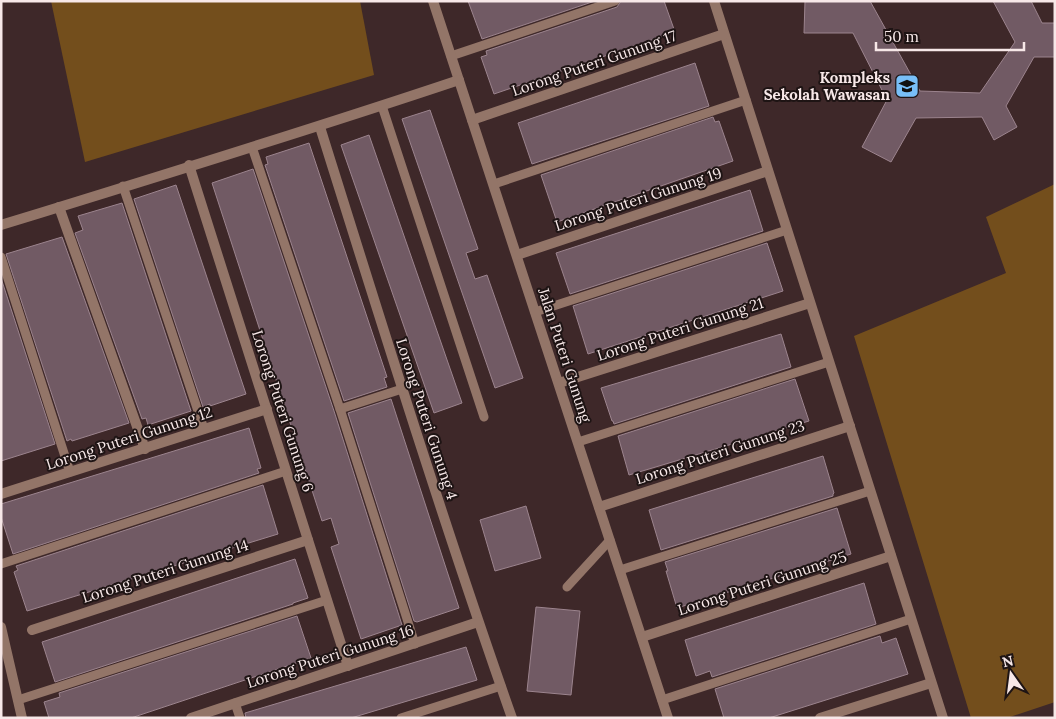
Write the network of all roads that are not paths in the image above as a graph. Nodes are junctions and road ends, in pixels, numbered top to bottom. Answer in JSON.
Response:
{"nodes":[{"id":1,"x":433,"y":1,"type":"edge"},
{"id":2,"x":615,"y":1,"type":"edge"},
{"id":3,"x":714,"y":1,"type":"edge"},
{"id":4,"x":724,"y":34,"type":"junction"},
{"id":5,"x":451,"y":56,"type":"junction"},
{"id":6,"x":460,"y":80,"type":"junction"},
{"id":7,"x":746,"y":100,"type":"junction"},
{"id":8,"x":382,"y":106,"type":"junction"},
{"id":9,"x":472,"y":120,"type":"junction"},
{"id":10,"x":320,"y":127,"type":"junction"},
{"id":11,"x":252,"y":147,"type":"junction"},
{"id":12,"x":190,"y":166,"type":"junction"},
{"id":13,"x":768,"y":171,"type":"junction"},
{"id":14,"x":494,"y":184,"type":"junction"},
{"id":15,"x":123,"y":186,"type":"junction"},
{"id":16,"x":59,"y":207,"type":"junction"},
{"id":17,"x":1,"y":225,"type":"edge"},
{"id":18,"x":787,"y":230,"type":"junction"},
{"id":19,"x":516,"y":255,"type":"junction"},
{"id":20,"x":1,"y":257,"type":"edge"},
{"id":21,"x":810,"y":303,"type":"junction"},
{"id":22,"x":535,"y":312,"type":"junction"},
{"id":23,"x":829,"y":362,"type":"junction"},
{"id":24,"x":559,"y":383,"type":"junction"},
{"id":25,"x":402,"y":389,"type":"junction"},
{"id":26,"x":267,"y":409,"type":"junction"},
{"id":27,"x":340,"y":409,"type":"junction"},
{"id":28,"x":484,"y":417,"type":"dead end"},
{"id":29,"x":850,"y":426,"type":"junction"},
{"id":30,"x":204,"y":429,"type":"junction"},
{"id":31,"x":578,"y":442,"type":"junction"},
{"id":32,"x":145,"y":448,"type":"junction"},
{"id":33,"x":286,"y":471,"type":"junction"},
{"id":34,"x":70,"y":472,"type":"junction"},
{"id":35,"x":870,"y":491,"type":"junction"},
{"id":36,"x":1,"y":494,"type":"edge"},
{"id":37,"x":599,"y":507,"type":"junction"},
{"id":38,"x":308,"y":540,"type":"junction"},
{"id":39,"x":610,"y":540,"type":"junction"},
{"id":40,"x":891,"y":556,"type":"junction"},
{"id":41,"x":1,"y":564,"type":"edge"},
{"id":42,"x":620,"y":570,"type":"junction"},
{"id":43,"x":567,"y":587,"type":"dead end"},
{"id":44,"x":327,"y":600,"type":"junction"},
{"id":45,"x":911,"y":619,"type":"junction"},
{"id":46,"x":478,"y":622,"type":"junction"},
{"id":47,"x":1,"y":627,"type":"edge"},
{"id":48,"x":32,"y":630,"type":"dead end"},
{"id":49,"x":642,"y":638,"type":"junction"},
{"id":50,"x":415,"y":644,"type":"junction"},
{"id":51,"x":348,"y":666,"type":"junction"},
{"id":52,"x":931,"y":683,"type":"junction"},
{"id":53,"x":501,"y":686,"type":"junction"},
{"id":54,"x":18,"y":700,"type":"junction"},
{"id":55,"x":662,"y":700,"type":"junction"},
{"id":56,"x":235,"y":703,"type":"junction"},
{"id":57,"x":22,"y":718,"type":"edge"},
{"id":58,"x":191,"y":718,"type":"edge"},
{"id":59,"x":240,"y":718,"type":"edge"},
{"id":60,"x":401,"y":718,"type":"edge"},
{"id":61,"x":512,"y":718,"type":"edge"},
{"id":62,"x":668,"y":718,"type":"edge"},
{"id":63,"x":820,"y":718,"type":"edge"},
{"id":64,"x":943,"y":718,"type":"edge"}],
"edges":[{"from":1,"to":5,"type":"street","name":"Jalan Puteri Gunung"},
{"from":2,"to":5,"type":"lane"},
{"from":3,"to":4,"type":"street"},
{"from":4,"to":7,"type":"street"},
{"from":4,"to":9,"type":"street","name":"Lorong Puteri Gunung 17"},
{"from":5,"to":6,"type":"street","name":"Jalan Puteri Gunung"},
{"from":6,"to":8,"type":"street"},
{"from":6,"to":9,"type":"street","name":"Jalan Puteri Gunung"},
{"from":7,"to":13,"type":"street"},
{"from":7,"to":14,"type":"lane"},
{"from":8,"to":10,"type":"street"},
{"from":8,"to":28,"type":"lane"},
{"from":9,"to":14,"type":"street","name":"Jalan Puteri Gunung"},
{"from":10,"to":11,"type":"street"},
{"from":10,"to":25,"type":"street","name":"Lorong Puteri Gunung 4"},
{"from":11,"to":12,"type":"street"},
{"from":11,"to":27,"type":"lane"},
{"from":12,"to":15,"type":"street"},
{"from":12,"to":26,"type":"street","name":"Lorong Puteri Gunung 6"},
{"from":13,"to":18,"type":"street"},
{"from":13,"to":19,"type":"street","name":"Lorong Puteri Gunung 19"},
{"from":14,"to":19,"type":"street","name":"Jalan Puteri Gunung"},
{"from":15,"to":16,"type":"street"},
{"from":15,"to":30,"type":"lane"},
{"from":16,"to":17,"type":"street"},
{"from":16,"to":32,"type":"street"},
{"from":18,"to":21,"type":"street"},
{"from":18,"to":22,"type":"lane"},
{"from":19,"to":22,"type":"street","name":"Jalan Puteri Gunung"},
{"from":20,"to":34,"type":"lane"},
{"from":21,"to":23,"type":"street"},
{"from":21,"to":24,"type":"street","name":"Lorong Puteri Gunung 21"},
{"from":22,"to":24,"type":"street","name":"Jalan Puteri Gunung"},
{"from":23,"to":29,"type":"street"},
{"from":23,"to":31,"type":"lane"},
{"from":24,"to":31,"type":"street","name":"Jalan Puteri Gunung"},
{"from":25,"to":27,"type":"lane"},
{"from":25,"to":46,"type":"street","name":"Lorong Puteri Gunung 4"},
{"from":26,"to":30,"type":"street","name":"Lorong Puteri Gunung 12"},
{"from":26,"to":33,"type":"street","name":"Lorong Puteri Gunung 6"},
{"from":27,"to":50,"type":"lane"},
{"from":29,"to":35,"type":"street"},
{"from":29,"to":37,"type":"street","name":"Lorong Puteri Gunung 23"},
{"from":30,"to":32,"type":"street","name":"Lorong Puteri Gunung 12"},
{"from":31,"to":37,"type":"street","name":"Jalan Puteri Gunung"},
{"from":32,"to":34,"type":"street","name":"Lorong Puteri Gunung 12"},
{"from":33,"to":38,"type":"street","name":"Lorong Puteri Gunung 6"},
{"from":33,"to":41,"type":"lane"},
{"from":34,"to":36,"type":"street","name":"Lorong Puteri Gunung 12"},
{"from":35,"to":40,"type":"street"},
{"from":35,"to":42,"type":"lane"},
{"from":37,"to":39,"type":"street","name":"Jalan Puteri Gunung"},
{"from":38,"to":44,"type":"street","name":"Lorong Puteri Gunung 6"},
{"from":38,"to":48,"type":"street","name":"Lorong Puteri Gunung 14"},
{"from":39,"to":42,"type":"street","name":"Jalan Puteri Gunung"},
{"from":39,"to":43,"type":"lane"},
{"from":40,"to":45,"type":"street"},
{"from":40,"to":49,"type":"street","name":"Lorong Puteri Gunung 25"},
{"from":42,"to":49,"type":"street","name":"Jalan Puteri Gunung"},
{"from":44,"to":51,"type":"street","name":"Lorong Puteri Gunung 6"},
{"from":44,"to":54,"type":"lane"},
{"from":45,"to":52,"type":"street"},
{"from":45,"to":55,"type":"lane"},
{"from":46,"to":50,"type":"street","name":"Lorong Puteri Gunung 16"},
{"from":46,"to":53,"type":"street","name":"Lorong Puteri Gunung 4"},
{"from":47,"to":54,"type":"street"},
{"from":49,"to":55,"type":"street","name":"Jalan Puteri Gunung"},
{"from":50,"to":51,"type":"street","name":"Lorong Puteri Gunung 16"},
{"from":51,"to":56,"type":"street","name":"Lorong Puteri Gunung 16"},
{"from":52,"to":63,"type":"street"},
{"from":52,"to":64,"type":"street"},
{"from":53,"to":60,"type":"lane"},
{"from":53,"to":61,"type":"street","name":"Lorong Puteri Gunung 4"},
{"from":54,"to":57,"type":"street"},
{"from":55,"to":62,"type":"street","name":"Jalan Puteri Gunung"},
{"from":56,"to":58,"type":"street","name":"Lorong Puteri Gunung 16"},
{"from":56,"to":59,"type":"lane"}]}
